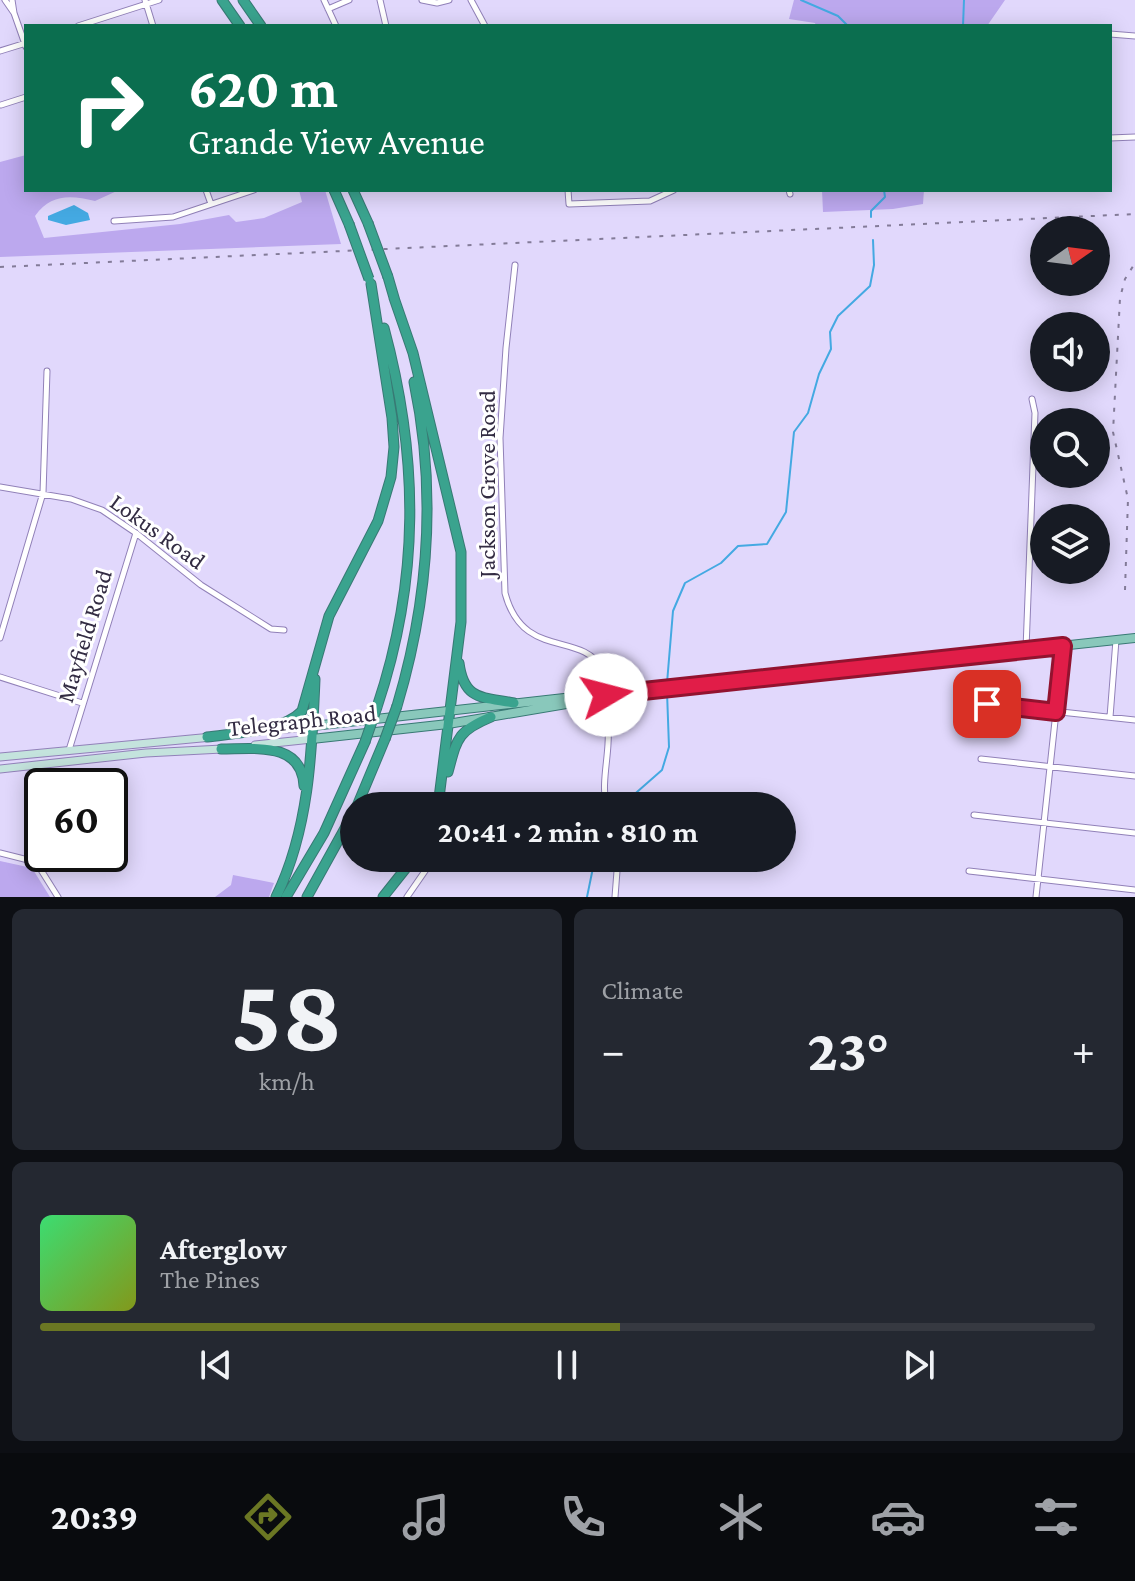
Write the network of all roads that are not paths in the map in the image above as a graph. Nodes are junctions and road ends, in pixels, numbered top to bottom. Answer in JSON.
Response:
{"nodes":[{"id":1,"x":5,"y":0,"type":"edge"},
{"id":2,"x":12,"y":0,"type":"edge"},
{"id":3,"x":159,"y":0,"type":"edge"},
{"id":4,"x":222,"y":0,"type":"edge"},
{"id":5,"x":243,"y":0,"type":"edge"},
{"id":6,"x":324,"y":0,"type":"edge"},
{"id":7,"x":349,"y":0,"type":"edge"},
{"id":8,"x":380,"y":0,"type":"edge"},
{"id":9,"x":422,"y":0,"type":"edge"},
{"id":10,"x":449,"y":0,"type":"edge"},
{"id":11,"x":471,"y":0,"type":"edge"},
{"id":12,"x":145,"y":2,"type":"edge"},
{"id":13,"x":328,"y":9,"type":"junction"},
{"id":14,"x":14,"y":13,"type":"junction"},
{"id":15,"x":84,"y":24,"type":"edge"},
{"id":16,"x":152,"y":24,"type":"edge"},
{"id":17,"x":239,"y":24,"type":"edge"},
{"id":18,"x":260,"y":24,"type":"edge"},
{"id":19,"x":335,"y":24,"type":"edge"},
{"id":20,"x":386,"y":24,"type":"edge"},
{"id":21,"x":484,"y":24,"type":"edge"},
{"id":22,"x":1112,"y":34,"type":"edge"},
{"id":23,"x":1135,"y":36,"type":"edge"},
{"id":24,"x":24,"y":39,"type":"edge"},
{"id":25,"x":24,"y":45,"type":"edge"},
{"id":26,"x":0,"y":51,"type":"edge"},
{"id":27,"x":24,"y":98,"type":"edge"},
{"id":28,"x":1,"y":105,"type":"edge"},
{"id":29,"x":1135,"y":137,"type":"edge"},
{"id":30,"x":1112,"y":138,"type":"edge"},
{"id":31,"x":207,"y":192,"type":"edge"},
{"id":32,"x":248,"y":192,"type":"edge"},
{"id":33,"x":335,"y":192,"type":"edge"},
{"id":34,"x":354,"y":192,"type":"edge"},
{"id":35,"x":568,"y":192,"type":"edge"},
{"id":36,"x":670,"y":192,"type":"edge"},
{"id":37,"x":211,"y":204,"type":"junction"},
{"id":38,"x":114,"y":221,"type":"dead end"},
{"id":39,"x":515,"y":265,"type":"dead end"},
{"id":40,"x":370,"y":282,"type":"junction"},
{"id":41,"x":394,"y":298,"type":"junction"},
{"id":42,"x":47,"y":371,"type":"dead end"},
{"id":43,"x":1032,"y":399,"type":"dead end"},
{"id":44,"x":0,"y":487,"type":"edge"},
{"id":45,"x":43,"y":493,"type":"junction"},
{"id":46,"x":136,"y":533,"type":"junction"},
{"id":47,"x":284,"y":630,"type":"dead end"},
{"id":48,"x":0,"y":638,"type":"edge"},
{"id":49,"x":1135,"y":638,"type":"edge"},
{"id":50,"x":1116,"y":640,"type":"junction"},
{"id":51,"x":1063,"y":646,"type":"junction"},
{"id":52,"x":458,"y":647,"type":"junction"},
{"id":53,"x":1026,"y":650,"type":"junction"},
{"id":54,"x":318,"y":651,"type":"junction"},
{"id":55,"x":0,"y":677,"type":"edge"},
{"id":56,"x":606,"y":695,"type":"junction"},
{"id":57,"x":82,"y":703,"type":"junction"},
{"id":58,"x":514,"y":703,"type":"junction"},
{"id":59,"x":987,"y":704,"type":"dead end"},
{"id":60,"x":450,"y":711,"type":"junction"},
{"id":61,"x":1056,"y":712,"type":"junction"},
{"id":62,"x":491,"y":717,"type":"junction"},
{"id":63,"x":1110,"y":717,"type":"junction"},
{"id":64,"x":1135,"y":720,"type":"edge"},
{"id":65,"x":448,"y":724,"type":"junction"},
{"id":66,"x":313,"y":726,"type":"junction"},
{"id":67,"x":207,"y":737,"type":"junction"},
{"id":68,"x":312,"y":739,"type":"junction"},
{"id":69,"x":221,"y":749,"type":"junction"},
{"id":70,"x":69,"y":750,"type":"junction"},
{"id":71,"x":0,"y":757,"type":"edge"},
{"id":72,"x":981,"y":759,"type":"dead end"},
{"id":73,"x":1050,"y":767,"type":"junction"},
{"id":74,"x":0,"y":769,"type":"edge"},
{"id":75,"x":1135,"y":776,"type":"edge"},
{"id":76,"x":363,"y":792,"type":"edge"},
{"id":77,"x":440,"y":792,"type":"edge"},
{"id":78,"x":442,"y":792,"type":"edge"},
{"id":79,"x":606,"y":792,"type":"edge"},
{"id":80,"x":304,"y":806,"type":"junction"},
{"id":81,"x":974,"y":815,"type":"dead end"},
{"id":82,"x":1044,"y":823,"type":"junction"},
{"id":83,"x":1135,"y":833,"type":"edge"},
{"id":84,"x":340,"y":837,"type":"edge"},
{"id":85,"x":0,"y":853,"type":"edge"},
{"id":86,"x":969,"y":871,"type":"dead end"},
{"id":87,"x":403,"y":872,"type":"edge"},
{"id":88,"x":424,"y":872,"type":"edge"},
{"id":89,"x":617,"y":872,"type":"edge"},
{"id":90,"x":1038,"y":879,"type":"junction"},
{"id":91,"x":1135,"y":890,"type":"edge"},
{"id":92,"x":58,"y":897,"type":"edge"},
{"id":93,"x":276,"y":897,"type":"edge"},
{"id":94,"x":286,"y":897,"type":"edge"},
{"id":95,"x":307,"y":897,"type":"edge"},
{"id":96,"x":383,"y":897,"type":"edge"},
{"id":97,"x":407,"y":897,"type":"edge"},
{"id":98,"x":615,"y":897,"type":"edge"},
{"id":99,"x":1036,"y":897,"type":"edge"}],
"edges":[{"from":1,"to":14,"type":"street"},
{"from":2,"to":14,"type":"street"},
{"from":3,"to":12,"type":"street"},
{"from":4,"to":17,"type":"highway"},
{"from":5,"to":18,"type":"highway"},
{"from":6,"to":13,"type":"street"},
{"from":7,"to":13,"type":"street"},
{"from":8,"to":20,"type":"street"},
{"from":9,"to":10,"type":"street"},
{"from":11,"to":21,"type":"street"},
{"from":12,"to":15,"type":"street"},
{"from":12,"to":16,"type":"street"},
{"from":13,"to":19,"type":"street"},
{"from":14,"to":24,"type":"street"},
{"from":22,"to":23,"type":"street"},
{"from":25,"to":26,"type":"street"},
{"from":27,"to":28,"type":"street"},
{"from":29,"to":30,"type":"street"},
{"from":31,"to":37,"type":"street"},
{"from":32,"to":37,"type":"street"},
{"from":33,"to":40,"type":"highway","bridge":true},
{"from":34,"to":41,"type":"highway","bridge":true},
{"from":35,"to":36,"type":"street"},
{"from":37,"to":38,"type":"street"},
{"from":39,"to":56,"type":"street","name":"Jackson Grove Road"},
{"from":40,"to":54,"type":"highway"},
{"from":40,"to":94,"type":"highway","bridge":true},
{"from":41,"to":52,"type":"highway"},
{"from":41,"to":76,"type":"highway","bridge":true},
{"from":42,"to":45,"type":"street"},
{"from":43,"to":53,"type":"street"},
{"from":44,"to":45,"type":"street","name":"Lokus Road"},
{"from":45,"to":46,"type":"street","name":"Lokus Road"},
{"from":45,"to":48,"type":"street"},
{"from":46,"to":47,"type":"street","name":"Lokus Road"},
{"from":46,"to":57,"type":"street","name":"Mayfield Road"},
{"from":49,"to":50,"type":"main road","name":"Telegraph Road"},
{"from":50,"to":51,"type":"main road","name":"Telegraph Road"},
{"from":50,"to":63,"type":"street"},
{"from":51,"to":53,"type":"main road","name":"Telegraph Road"},
{"from":51,"to":61,"type":"street"},
{"from":52,"to":58,"type":"highway"},
{"from":52,"to":60,"type":"highway"},
{"from":53,"to":56,"type":"main road","name":"Telegraph Road"},
{"from":54,"to":66,"type":"highway"},
{"from":54,"to":67,"type":"highway"},
{"from":55,"to":57,"type":"street"},
{"from":56,"to":58,"type":"main road","name":"Telegraph Road"},
{"from":56,"to":62,"type":"main road","name":"Telegraph Road"},
{"from":56,"to":79,"type":"street"},
{"from":57,"to":70,"type":"street","name":"Mayfield Road"},
{"from":58,"to":60,"type":"main road","name":"Telegraph Road"},
{"from":59,"to":61,"type":"street"},
{"from":60,"to":65,"type":"highway"},
{"from":60,"to":66,"type":"main road","name":"Telegraph Road"},
{"from":61,"to":63,"type":"street"},
{"from":61,"to":73,"type":"street"},
{"from":62,"to":65,"type":"main road","name":"Telegraph Road"},
{"from":62,"to":78,"type":"highway"},
{"from":63,"to":64,"type":"street"},
{"from":65,"to":68,"type":"main road","name":"Telegraph Road"},
{"from":65,"to":77,"type":"highway"},
{"from":66,"to":67,"type":"main road","name":"Telegraph Road"},
{"from":66,"to":68,"type":"highway"},
{"from":67,"to":70,"type":"main road","name":"Telegraph Road"},
{"from":68,"to":69,"type":"main road","name":"Telegraph Road"},
{"from":68,"to":80,"type":"highway"},
{"from":69,"to":74,"type":"main road","name":"Telegraph Road"},
{"from":69,"to":80,"type":"highway"},
{"from":70,"to":71,"type":"main road","name":"Telegraph Road"},
{"from":72,"to":73,"type":"street"},
{"from":73,"to":75,"type":"street"},
{"from":73,"to":82,"type":"street"},
{"from":80,"to":93,"type":"highway"},
{"from":81,"to":82,"type":"street"},
{"from":82,"to":83,"type":"street"},
{"from":82,"to":90,"type":"street"},
{"from":84,"to":95,"type":"highway"},
{"from":85,"to":92,"type":"street"},
{"from":86,"to":90,"type":"street"},
{"from":87,"to":96,"type":"highway"},
{"from":88,"to":97,"type":"street"},
{"from":89,"to":98,"type":"street"},
{"from":90,"to":91,"type":"street"},
{"from":90,"to":99,"type":"street"}]}
